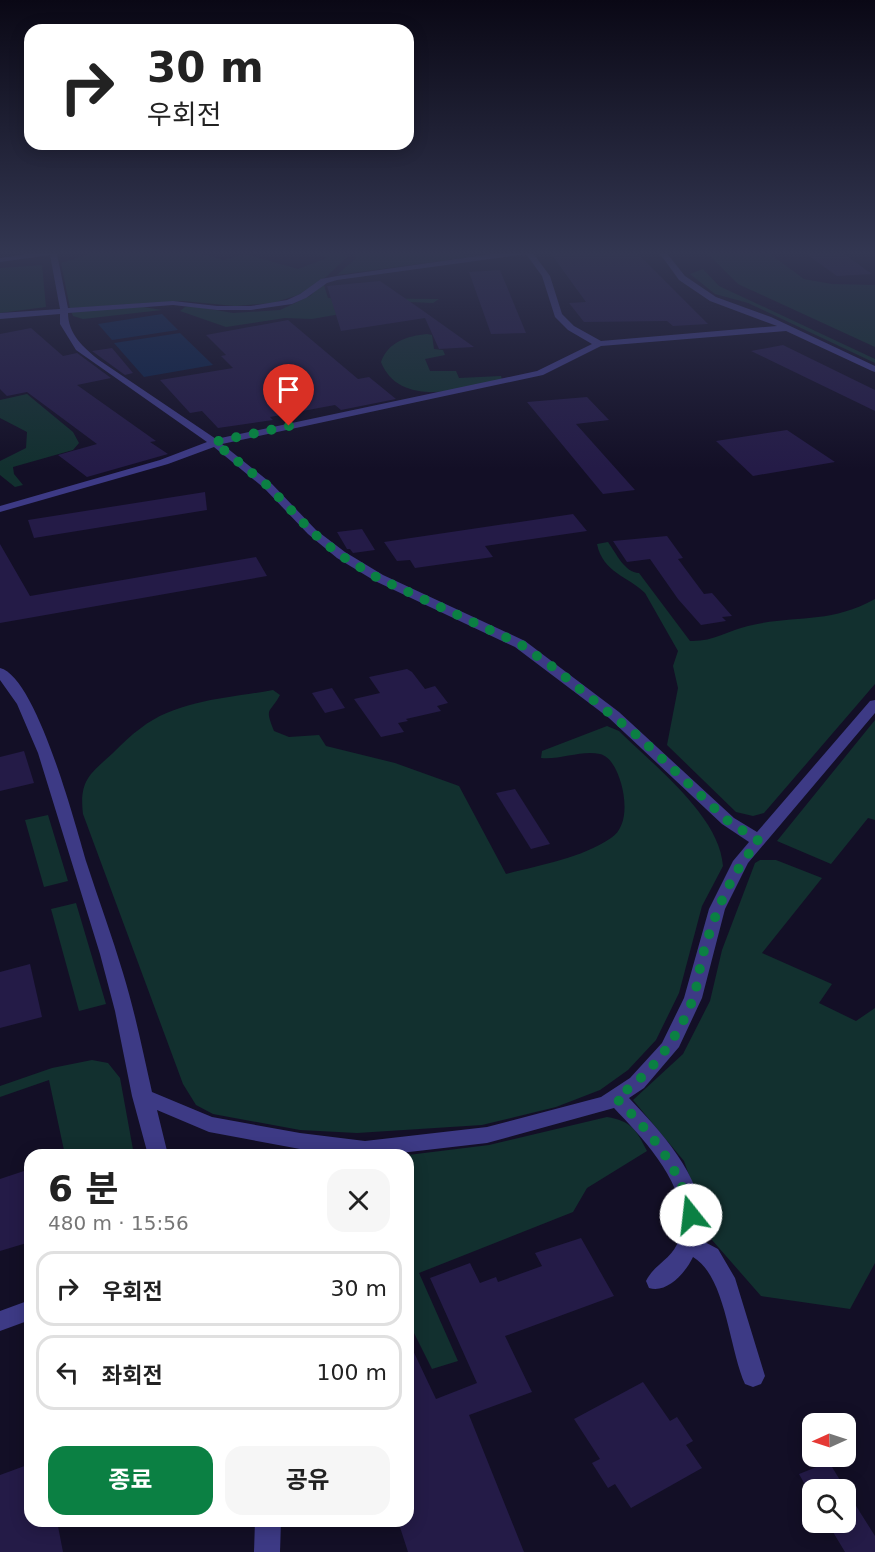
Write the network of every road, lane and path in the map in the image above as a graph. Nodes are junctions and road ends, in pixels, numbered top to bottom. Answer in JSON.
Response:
{"nodes":[{"id":1,"x":64,"y":323,"type":"edge"},
{"id":2,"x":566,"y":323,"type":"edge"},
{"id":3,"x":775,"y":323,"type":"edge"},
{"id":4,"x":787,"y":328,"type":"junction"},
{"id":5,"x":599,"y":344,"type":"junction"},
{"id":6,"x":875,"y":369,"type":"edge"},
{"id":7,"x":214,"y":442,"type":"junction"},
{"id":8,"x":0,"y":509,"type":"edge"},
{"id":9,"x":0,"y":672,"type":"edge"},
{"id":10,"x":875,"y":704,"type":"edge"},
{"id":11,"x":759,"y":841,"type":"junction"},
{"id":12,"x":142,"y":1096,"type":"junction"},
{"id":13,"x":616,"y":1098,"type":"junction"},
{"id":14,"x":156,"y":1149,"type":"edge"},
{"id":15,"x":341,"y":1149,"type":"edge"},
{"id":16,"x":379,"y":1149,"type":"edge"},
{"id":17,"x":689,"y":1244,"type":"junction"},
{"id":18,"x":657,"y":1281,"type":"dead end"},
{"id":19,"x":24,"y":1312,"type":"edge"},
{"id":20,"x":0,"y":1321,"type":"edge"},
{"id":21,"x":753,"y":1376,"type":"dead end"},
{"id":22,"x":268,"y":1527,"type":"edge"},
{"id":23,"x":267,"y":1552,"type":"edge"}],
"edges":[{"from":1,"to":7,"type":"street"},
{"from":2,"to":5,"type":"street"},
{"from":3,"to":4,"type":"street"},
{"from":4,"to":5,"type":"street"},
{"from":4,"to":6,"type":"street"},
{"from":5,"to":7,"type":"street"},
{"from":7,"to":8,"type":"street"},
{"from":7,"to":11,"type":"street"},
{"from":9,"to":12,"type":"street"},
{"from":10,"to":11,"type":"street"},
{"from":11,"to":13,"type":"street"},
{"from":12,"to":14,"type":"street"},
{"from":12,"to":15,"type":"street"},
{"from":13,"to":16,"type":"street"},
{"from":13,"to":17,"type":"street"},
{"from":17,"to":18,"type":"street"},
{"from":17,"to":21,"type":"street"},
{"from":19,"to":20,"type":"street"},
{"from":22,"to":23,"type":"street"}]}
